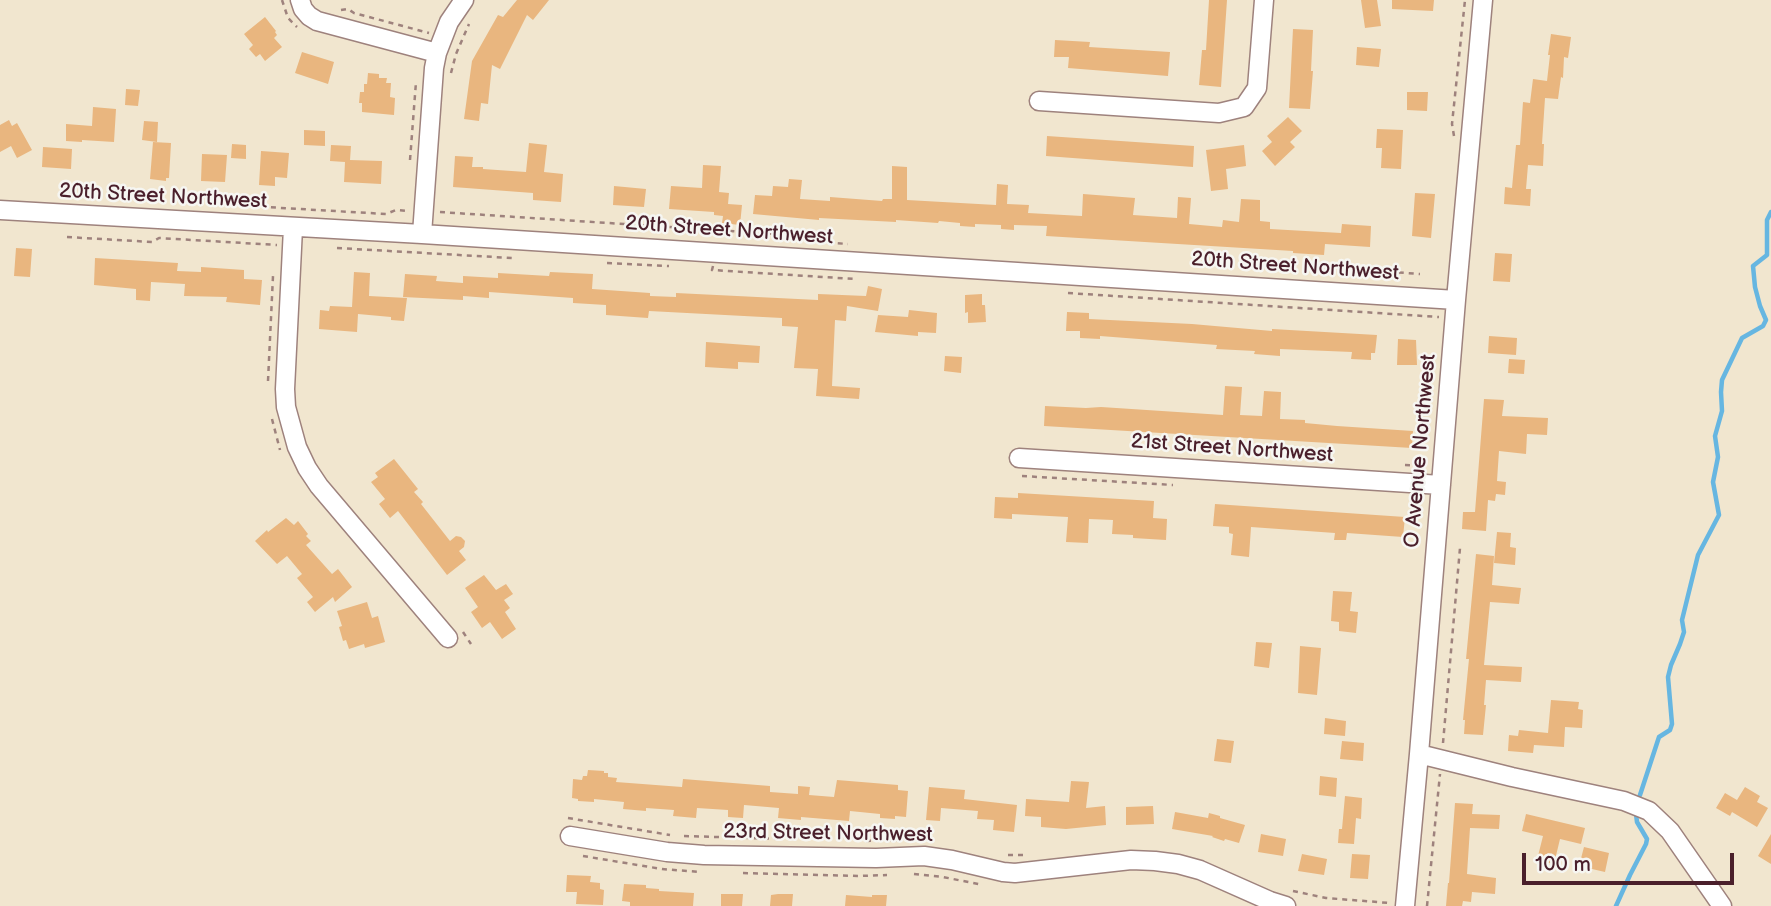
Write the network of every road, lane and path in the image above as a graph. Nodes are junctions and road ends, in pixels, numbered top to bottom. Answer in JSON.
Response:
{"nodes":[{"id":1,"x":300,"y":0,"type":"edge"},
{"id":2,"x":464,"y":0,"type":"edge"},
{"id":3,"x":1264,"y":0,"type":"edge"},
{"id":4,"x":1465,"y":0,"type":"edge"},
{"id":5,"x":1483,"y":0,"type":"edge"},
{"id":6,"x":334,"y":8,"type":"dead end"},
{"id":7,"x":471,"y":19,"type":"dead end"},
{"id":8,"x":435,"y":34,"type":"dead end"},
{"id":9,"x":437,"y":53,"type":"junction"},
{"id":10,"x":449,"y":84,"type":"dead end"},
{"id":11,"x":1039,"y":101,"type":"dead end"},
{"id":12,"x":1455,"y":143,"type":"dead end"},
{"id":13,"x":231,"y":205,"type":"dead end"},
{"id":14,"x":0,"y":210,"type":"edge"},
{"id":15,"x":415,"y":211,"type":"dead end"},
{"id":16,"x":433,"y":212,"type":"dead end"},
{"id":17,"x":293,"y":228,"type":"junction"},
{"id":18,"x":422,"y":234,"type":"junction"},
{"id":19,"x":67,"y":237,"type":"dead end"},
{"id":20,"x":852,"y":244,"type":"dead end"},
{"id":21,"x":277,"y":245,"type":"dead end"},
{"id":22,"x":337,"y":248,"type":"dead end"},
{"id":23,"x":512,"y":258,"type":"dead end"},
{"id":24,"x":607,"y":263,"type":"dead end"},
{"id":25,"x":669,"y":267,"type":"dead end"},
{"id":26,"x":712,"y":270,"type":"dead end"},
{"id":27,"x":1420,"y":274,"type":"dead end"},
{"id":28,"x":1338,"y":276,"type":"dead end"},
{"id":29,"x":855,"y":279,"type":"dead end"},
{"id":30,"x":1068,"y":293,"type":"dead end"},
{"id":31,"x":1456,"y":300,"type":"junction"},
{"id":32,"x":1446,"y":317,"type":"dead end"},
{"id":33,"x":1019,"y":458,"type":"dead end"},
{"id":34,"x":1441,"y":485,"type":"junction"},
{"id":35,"x":1460,"y":548,"type":"dead end"},
{"id":36,"x":448,"y":638,"type":"dead end"},
{"id":37,"x":1443,"y":750,"type":"dead end"},
{"id":38,"x":1419,"y":754,"type":"junction"},
{"id":39,"x":1441,"y":768,"type":"dead end"},
{"id":40,"x":570,"y":836,"type":"dead end"},
{"id":41,"x":583,"y":856,"type":"dead end"},
{"id":42,"x":705,"y":872,"type":"dead end"},
{"id":43,"x":733,"y":873,"type":"dead end"},
{"id":44,"x":909,"y":873,"type":"dead end"},
{"id":45,"x":888,"y":875,"type":"dead end"},
{"id":46,"x":984,"y":885,"type":"dead end"},
{"id":47,"x":1286,"y":906,"type":"edge"},
{"id":48,"x":1405,"y":906,"type":"edge"},
{"id":49,"x":1427,"y":906,"type":"edge"},
{"id":50,"x":1722,"y":906,"type":"edge"}],
"edges":[{"from":1,"to":9,"type":"street"},
{"from":2,"to":9,"type":"street"},
{"from":3,"to":11,"type":"street"},
{"from":4,"to":12,"type":"path"},
{"from":5,"to":31,"type":"street","name":"O Avenue Northwest"},
{"from":6,"to":8,"type":"path"},
{"from":7,"to":10,"type":"path"},
{"from":9,"to":18,"type":"street"},
{"from":13,"to":15,"type":"path"},
{"from":14,"to":17,"type":"street","name":"20th Street Northwest"},
{"from":16,"to":20,"type":"path"},
{"from":17,"to":18,"type":"street","name":"20th Street Northwest"},
{"from":17,"to":36,"type":"street"},
{"from":18,"to":31,"type":"street","name":"20th Street Northwest"},
{"from":19,"to":21,"type":"path"},
{"from":22,"to":23,"type":"path"},
{"from":24,"to":25,"type":"path"},
{"from":26,"to":29,"type":"path"},
{"from":27,"to":28,"type":"path"},
{"from":30,"to":32,"type":"path"},
{"from":31,"to":34,"type":"street","name":"O Avenue Northwest"},
{"from":33,"to":34,"type":"street","name":"21st Street Northwest"},
{"from":34,"to":38,"type":"street","name":"O Avenue Northwest"},
{"from":35,"to":37,"type":"path"},
{"from":38,"to":48,"type":"street","name":"O Avenue Northwest"},
{"from":38,"to":50,"type":"street"},
{"from":39,"to":49,"type":"path"},
{"from":40,"to":47,"type":"street","name":"23rd Street Northwest"},
{"from":41,"to":42,"type":"path"},
{"from":43,"to":45,"type":"path"},
{"from":44,"to":46,"type":"path"}]}
